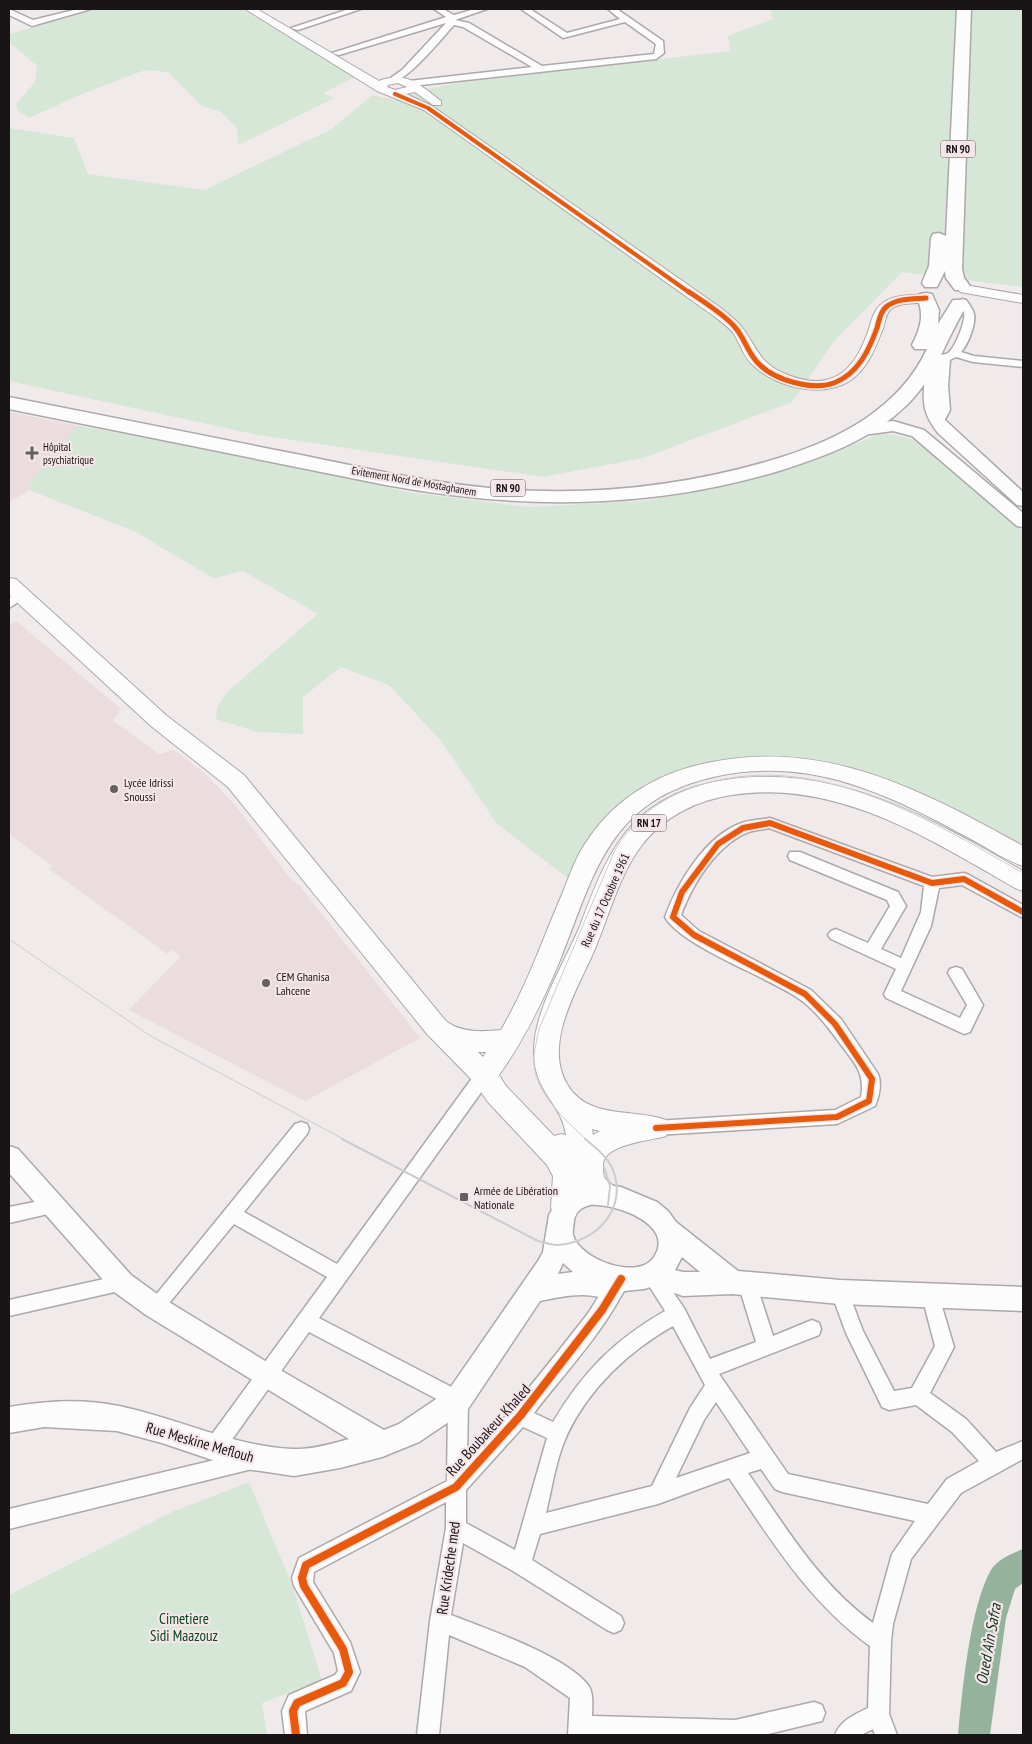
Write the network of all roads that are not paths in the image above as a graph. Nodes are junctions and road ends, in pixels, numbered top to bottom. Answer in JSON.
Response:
{"nodes":[{"id":1,"x":16,"y":9,"type":"edge"},
{"id":2,"x":87,"y":9,"type":"edge"},
{"id":3,"x":250,"y":9,"type":"edge"},
{"id":4,"x":262,"y":9,"type":"edge"},
{"id":5,"x":356,"y":9,"type":"edge"},
{"id":6,"x":438,"y":9,"type":"edge"},
{"id":7,"x":483,"y":9,"type":"edge"},
{"id":8,"x":525,"y":9,"type":"edge"},
{"id":9,"x":601,"y":9,"type":"edge"},
{"id":10,"x":612,"y":9,"type":"edge"},
{"id":11,"x":951,"y":9,"type":"edge"},
{"id":12,"x":964,"y":9,"type":"edge"},
{"id":13,"x":9,"y":11,"type":"edge"},
{"id":14,"x":453,"y":17,"type":"edge"},
{"id":15,"x":624,"y":21,"type":"junction"},
{"id":16,"x":295,"y":28,"type":"junction"},
{"id":17,"x":336,"y":53,"type":"junction"},
{"id":18,"x":540,"y":69,"type":"junction"},
{"id":19,"x":393,"y":79,"type":"junction"},
{"id":20,"x":412,"y":83,"type":"junction"},
{"id":21,"x":380,"y":87,"type":"junction"},
{"id":22,"x":396,"y":94,"type":"junction"},
{"id":23,"x":927,"y":289,"type":"junction"},
{"id":24,"x":962,"y":297,"type":"junction"},
{"id":25,"x":1023,"y":299,"type":"edge"},
{"id":26,"x":941,"y":358,"type":"junction"},
{"id":27,"x":1023,"y":364,"type":"edge"},
{"id":28,"x":9,"y":393,"type":"edge"},
{"id":29,"x":9,"y":402,"type":"edge"},
{"id":30,"x":938,"y":423,"type":"junction"},
{"id":31,"x":863,"y":430,"type":"junction"},
{"id":32,"x":924,"y":437,"type":"junction"},
{"id":33,"x":1023,"y":501,"type":"edge"},
{"id":34,"x":1023,"y":522,"type":"edge"},
{"id":35,"x":13,"y":594,"type":"edge"},
{"id":36,"x":795,"y":856,"type":"dead end"},
{"id":37,"x":1023,"y":857,"type":"edge"},
{"id":38,"x":1023,"y":882,"type":"edge"},
{"id":39,"x":932,"y":883,"type":"junction"},
{"id":40,"x":1023,"y":912,"type":"edge"},
{"id":41,"x":836,"y":935,"type":"dead end"},
{"id":42,"x":872,"y":950,"type":"junction"},
{"id":43,"x":904,"y":966,"type":"junction"},
{"id":44,"x":956,"y":974,"type":"dead end"},
{"id":45,"x":436,"y":1027,"type":"junction"},
{"id":46,"x":511,"y":1038,"type":"junction"},
{"id":47,"x":484,"y":1075,"type":"junction"},
{"id":48,"x":570,"y":1106,"type":"junction"},
{"id":49,"x":656,"y":1128,"type":"junction"},
{"id":50,"x":301,"y":1129,"type":"dead end"},
{"id":51,"x":9,"y":1156,"type":"edge"},
{"id":52,"x":594,"y":1182,"type":"junction"},
{"id":53,"x":55,"y":1206,"type":"junction"},
{"id":54,"x":232,"y":1214,"type":"junction"},
{"id":55,"x":9,"y":1215,"type":"edge"},
{"id":56,"x":562,"y":1220,"type":"junction"},
{"id":57,"x":668,"y":1230,"type":"junction"},
{"id":58,"x":593,"y":1270,"type":"junction"},
{"id":59,"x":340,"y":1275,"type":"junction"},
{"id":60,"x":654,"y":1276,"type":"junction"},
{"id":61,"x":122,"y":1283,"type":"junction"},
{"id":62,"x":740,"y":1283,"type":"junction"},
{"id":63,"x":618,"y":1284,"type":"junction"},
{"id":64,"x":532,"y":1292,"type":"junction"},
{"id":65,"x":840,"y":1292,"type":"junction"},
{"id":66,"x":931,"y":1296,"type":"junction"},
{"id":67,"x":1023,"y":1299,"type":"edge"},
{"id":68,"x":155,"y":1307,"type":"junction"},
{"id":69,"x":9,"y":1308,"type":"edge"},
{"id":70,"x":677,"y":1314,"type":"junction"},
{"id":71,"x":307,"y":1321,"type":"junction"},
{"id":72,"x":812,"y":1330,"type":"dead end"},
{"id":73,"x":767,"y":1347,"type":"junction"},
{"id":74,"x":266,"y":1376,"type":"junction"},
{"id":75,"x":711,"y":1378,"type":"junction"},
{"id":76,"x":918,"y":1396,"type":"junction"},
{"id":77,"x":458,"y":1400,"type":"junction"},
{"id":78,"x":520,"y":1416,"type":"junction"},
{"id":79,"x":9,"y":1420,"type":"edge"},
{"id":80,"x":558,"y":1434,"type":"junction"},
{"id":81,"x":382,"y":1444,"type":"junction"},
{"id":82,"x":214,"y":1448,"type":"junction"},
{"id":83,"x":1023,"y":1450,"type":"edge"},
{"id":84,"x":258,"y":1459,"type":"junction"},
{"id":85,"x":765,"y":1459,"type":"junction"},
{"id":86,"x":994,"y":1464,"type":"junction"},
{"id":87,"x":733,"y":1467,"type":"junction"},
{"id":88,"x":456,"y":1487,"type":"junction"},
{"id":89,"x":658,"y":1494,"type":"junction"},
{"id":90,"x":932,"y":1515,"type":"junction"},
{"id":91,"x":9,"y":1519,"type":"edge"},
{"id":92,"x":534,"y":1526,"type":"junction"},
{"id":93,"x":456,"y":1528,"type":"junction"},
{"id":94,"x":520,"y":1564,"type":"junction"},
{"id":95,"x":440,"y":1621,"type":"junction"},
{"id":96,"x":614,"y":1623,"type":"dead end"},
{"id":97,"x":881,"y":1641,"type":"junction"},
{"id":98,"x":814,"y":1713,"type":"dead end"},
{"id":99,"x":878,"y":1714,"type":"junction"},
{"id":100,"x":580,"y":1731,"type":"edge"},
{"id":101,"x":296,"y":1735,"type":"edge"},
{"id":102,"x":428,"y":1735,"type":"edge"},
{"id":103,"x":846,"y":1735,"type":"edge"},
{"id":104,"x":886,"y":1735,"type":"edge"}],
"edges":[{"from":1,"to":13,"type":"street"},
{"from":2,"to":13,"type":"street"},
{"from":3,"to":21,"type":"street"},
{"from":4,"to":16,"type":"street"},
{"from":5,"to":16,"type":"street"},
{"from":6,"to":14,"type":"street"},
{"from":7,"to":14,"type":"street"},
{"from":8,"to":15,"type":"street"},
{"from":9,"to":15,"type":"street"},
{"from":10,"to":15,"type":"street"},
{"from":11,"to":23,"type":"highway","number":"RN 90"},
{"from":12,"to":24,"type":"highway","number":"RN 90"},
{"from":14,"to":17,"type":"street"},
{"from":14,"to":18,"type":"street"},
{"from":14,"to":19,"type":"street"},
{"from":14,"to":20,"type":"street"},
{"from":15,"to":18,"type":"street"},
{"from":16,"to":17,"type":"street"},
{"from":17,"to":19,"type":"street"},
{"from":18,"to":20,"type":"street"},
{"from":19,"to":20,"type":"street"},
{"from":19,"to":21,"type":"street"},
{"from":20,"to":22,"type":"street"},
{"from":20,"to":23,"type":"street"},
{"from":21,"to":22,"type":"street"},
{"from":22,"to":23,"type":"street"},
{"from":23,"to":24,"type":"highway"},
{"from":23,"to":28,"type":"highway","name":"Evitement Nord de Mostaghanem","number":"RN 90"},
{"from":24,"to":25,"type":"street"},
{"from":24,"to":26,"type":"highway","name":"Evitement Nord de Mostaghanem","number":"RN 90"},
{"from":24,"to":26,"type":"street"},
{"from":26,"to":27,"type":"street"},
{"from":26,"to":30,"type":"main road"},
{"from":26,"to":31,"type":"highway","name":"Evitement Nord de Mostaghanem","number":"RN 90"},
{"from":29,"to":31,"type":"highway","name":"Evitement Nord de Mostaghanem","number":"RN 90"},
{"from":30,"to":32,"type":"main road"},
{"from":30,"to":33,"type":"main road"},
{"from":31,"to":32,"type":"main road"},
{"from":32,"to":34,"type":"main road"},
{"from":35,"to":45,"type":"main road"},
{"from":36,"to":42,"type":"street"},
{"from":37,"to":46,"type":"main road","number":"RN 17"},
{"from":38,"to":48,"type":"main road","name":"Rue du 17 Octobre 1961","number":"RN 17"},
{"from":39,"to":40,"type":"street"},
{"from":39,"to":43,"type":"street"},
{"from":39,"to":49,"type":"street"},
{"from":41,"to":42,"type":"street"},
{"from":42,"to":43,"type":"street"},
{"from":43,"to":44,"type":"street"},
{"from":45,"to":46,"type":"main road"},
{"from":45,"to":47,"type":"main road"},
{"from":46,"to":47,"type":"main road","number":"RN 17"},
{"from":47,"to":52,"type":"main road"},
{"from":47,"to":56,"type":"main road"},
{"from":47,"to":59,"type":"street"},
{"from":48,"to":49,"type":"main road","name":"Rue du 17 Octobre 1961","number":"RN 17"},
{"from":48,"to":52,"type":"main road"},
{"from":49,"to":52,"type":"main road"},
{"from":50,"to":54,"type":"street"},
{"from":51,"to":53,"type":"main road"},
{"from":52,"to":56,"type":"main road"},
{"from":52,"to":57,"type":"main road"},
{"from":53,"to":55,"type":"street"},
{"from":53,"to":61,"type":"main road"},
{"from":54,"to":59,"type":"street"},
{"from":54,"to":68,"type":"street"},
{"from":56,"to":58,"type":"main road"},
{"from":56,"to":64,"type":"main road","name":"Rue Meskine Meflouh"},
{"from":57,"to":60,"type":"main road"},
{"from":57,"to":62,"type":"main road"},
{"from":58,"to":63,"type":"main road"},
{"from":58,"to":64,"type":"main road","name":"Rue Meskine Meflouh"},
{"from":59,"to":71,"type":"street"},
{"from":60,"to":62,"type":"main road"},
{"from":60,"to":63,"type":"main road"},
{"from":60,"to":70,"type":"street"},
{"from":61,"to":68,"type":"main road"},
{"from":61,"to":69,"type":"street"},
{"from":62,"to":65,"type":"main road"},
{"from":62,"to":73,"type":"street"},
{"from":63,"to":64,"type":"main road"},
{"from":63,"to":78,"type":"street","name":"Rue Boubakeur Khaled"},
{"from":64,"to":77,"type":"main road","name":"Rue Meskine Meflouh"},
{"from":65,"to":66,"type":"main road"},
{"from":65,"to":76,"type":"street"},
{"from":66,"to":67,"type":"main road"},
{"from":66,"to":76,"type":"street"},
{"from":68,"to":74,"type":"main road"},
{"from":70,"to":75,"type":"street"},
{"from":70,"to":80,"type":"street"},
{"from":71,"to":74,"type":"street"},
{"from":71,"to":77,"type":"street"},
{"from":72,"to":73,"type":"street"},
{"from":73,"to":75,"type":"street"},
{"from":74,"to":81,"type":"main road"},
{"from":74,"to":82,"type":"street"},
{"from":75,"to":85,"type":"street"},
{"from":75,"to":89,"type":"street"},
{"from":76,"to":86,"type":"street"},
{"from":77,"to":81,"type":"main road","name":"Rue Meskine Meflouh"},
{"from":77,"to":88,"type":"street","name":"Rue Krideche med"},
{"from":78,"to":80,"type":"street"},
{"from":78,"to":88,"type":"street","name":"Rue Boubakeur Khaled"},
{"from":79,"to":82,"type":"main road","name":"Rue Meskine Meflouh"},
{"from":80,"to":92,"type":"street"},
{"from":81,"to":84,"type":"main road","name":"Rue Meskine Meflouh"},
{"from":82,"to":84,"type":"main road","name":"Rue Meskine Meflouh"},
{"from":83,"to":86,"type":"street"},
{"from":84,"to":91,"type":"street"},
{"from":85,"to":87,"type":"street"},
{"from":85,"to":90,"type":"street"},
{"from":86,"to":90,"type":"street"},
{"from":87,"to":89,"type":"street"},
{"from":87,"to":97,"type":"street"},
{"from":88,"to":93,"type":"street","name":"Rue Krideche med"},
{"from":88,"to":101,"type":"street","name":"Rue Boubakeur Khaled"},
{"from":89,"to":92,"type":"street"},
{"from":90,"to":97,"type":"street"},
{"from":92,"to":94,"type":"street"},
{"from":93,"to":94,"type":"street"},
{"from":93,"to":95,"type":"street","name":"Rue Krideche med"},
{"from":94,"to":96,"type":"street"},
{"from":95,"to":100,"type":"street"},
{"from":95,"to":102,"type":"street","name":"Rue Krideche med"},
{"from":97,"to":99,"type":"street"},
{"from":98,"to":100,"type":"street"},
{"from":99,"to":103,"type":"street"},
{"from":99,"to":104,"type":"street"}]}
